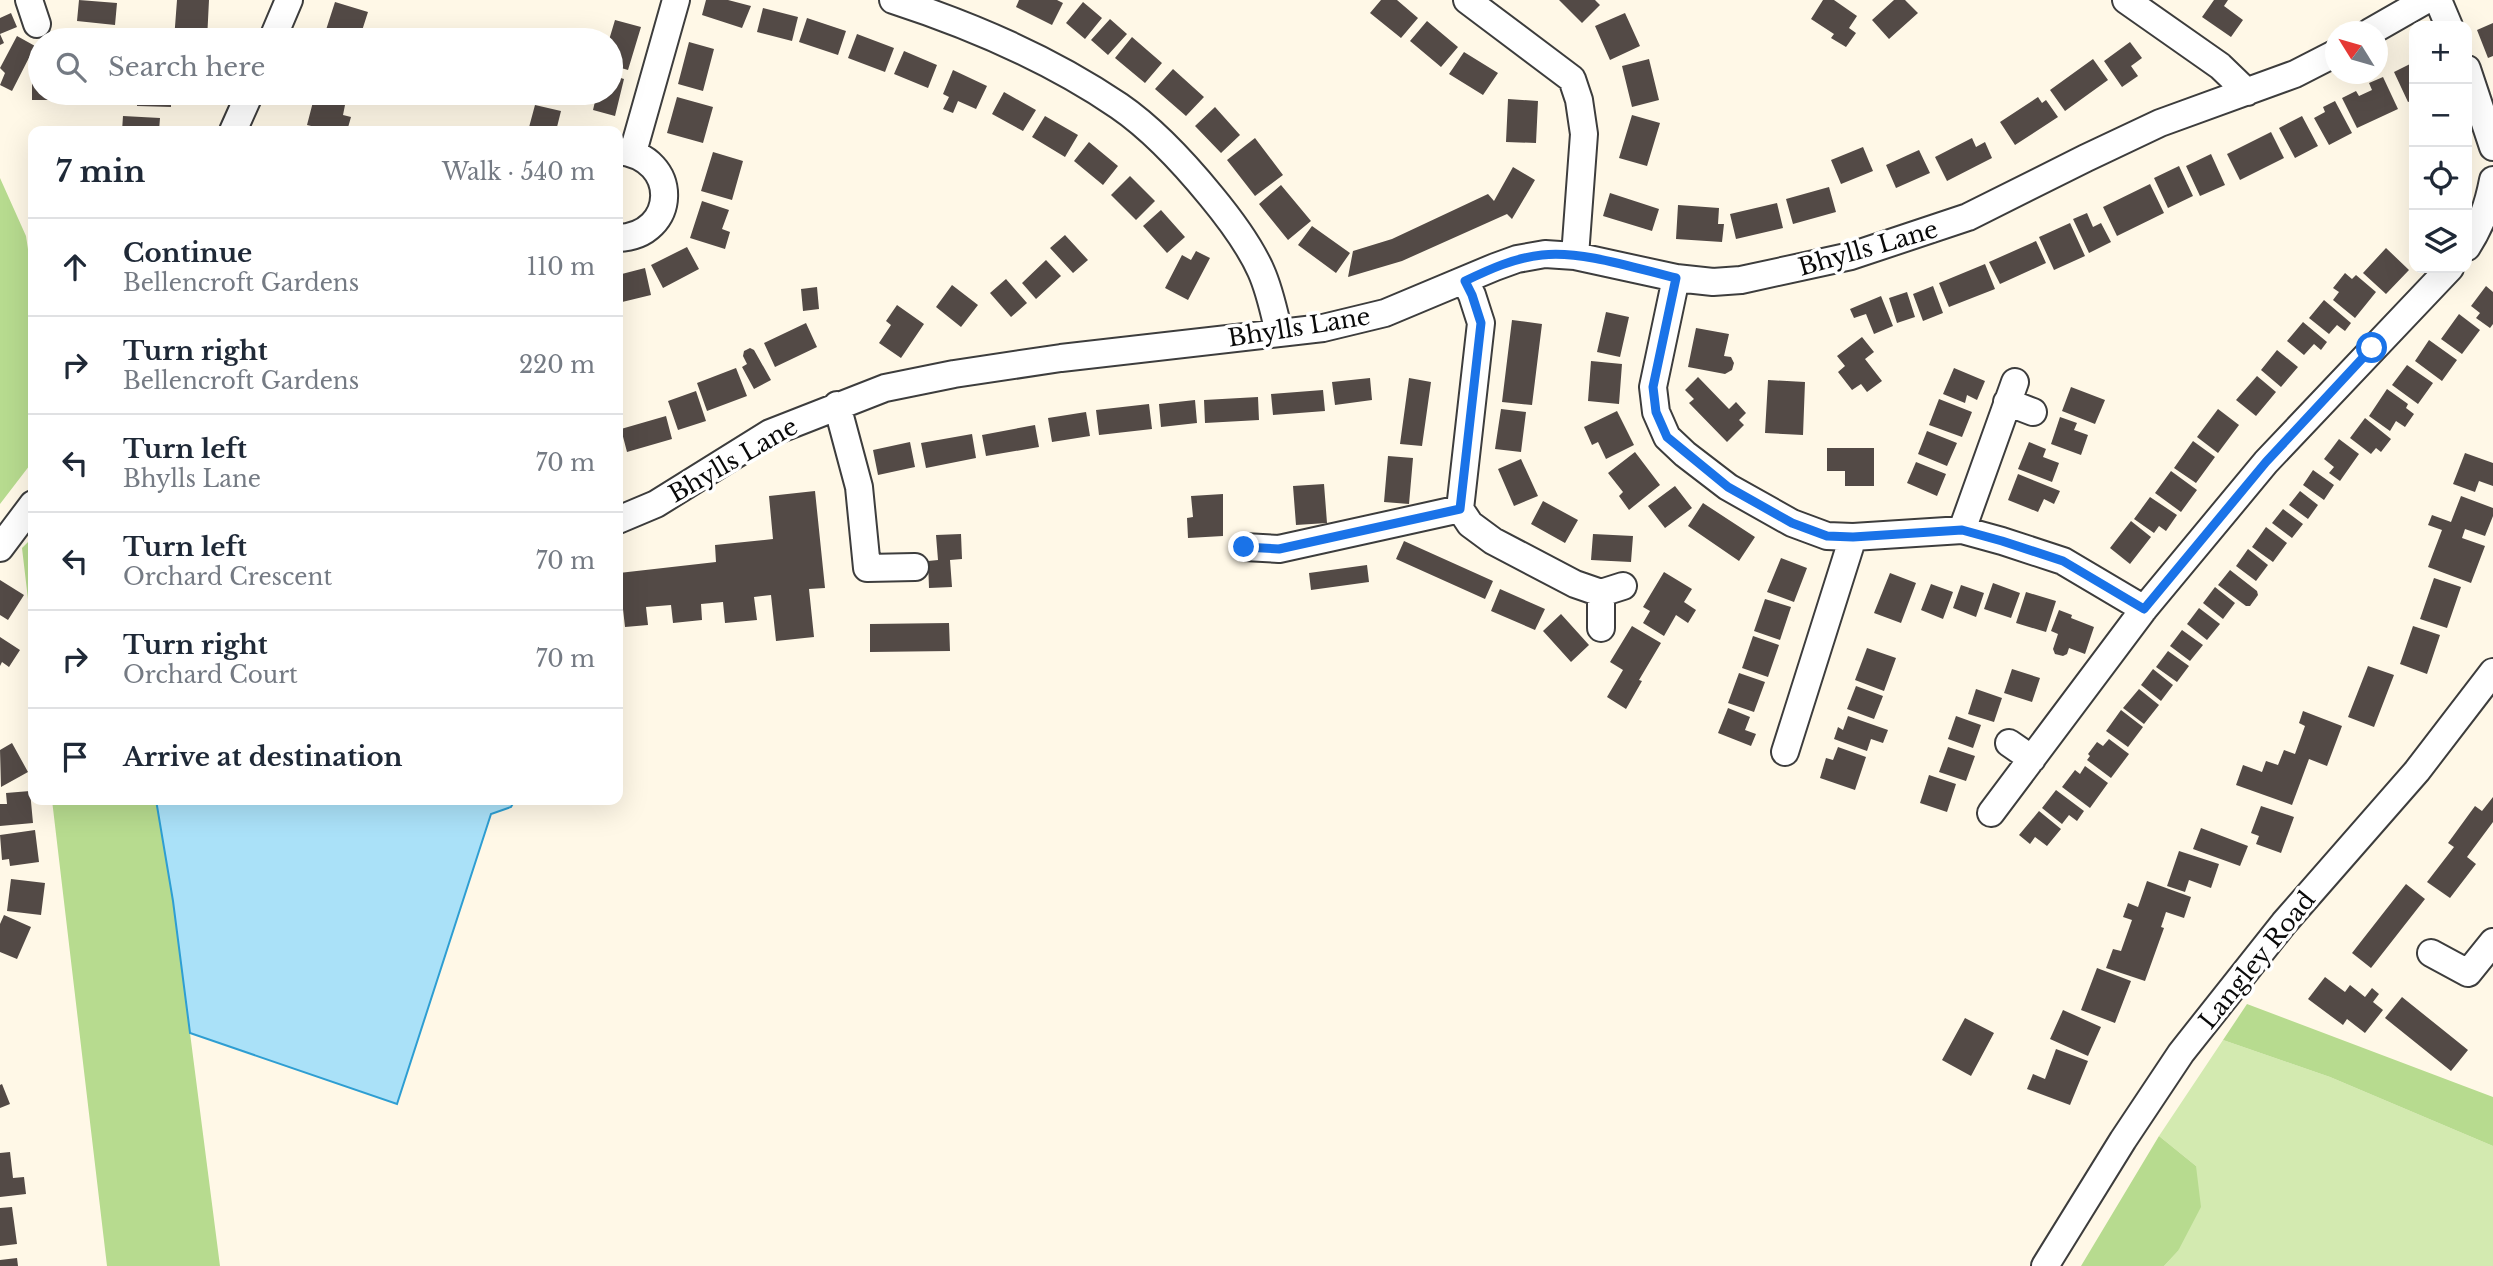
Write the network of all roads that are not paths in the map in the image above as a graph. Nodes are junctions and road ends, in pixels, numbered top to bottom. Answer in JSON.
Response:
{"nodes":[{"id":1,"x":289,"y":0,"type":"edge"},
{"id":2,"x":676,"y":0,"type":"edge"},
{"id":3,"x":893,"y":0,"type":"edge"},
{"id":4,"x":1467,"y":0,"type":"edge"},
{"id":5,"x":2126,"y":0,"type":"edge"},
{"id":6,"x":2426,"y":0,"type":"edge"},
{"id":7,"x":2438,"y":0,"type":"edge"},
{"id":8,"x":924,"y":5,"type":"edge"},
{"id":9,"x":2447,"y":21,"type":"edge"},
{"id":10,"x":2388,"y":22,"type":"edge"},
{"id":11,"x":277,"y":28,"type":"edge"},
{"id":12,"x":2325,"y":58,"type":"edge"},
{"id":13,"x":2472,"y":84,"type":"edge"},
{"id":14,"x":2247,"y":92,"type":"junction"},
{"id":15,"x":245,"y":105,"type":"edge"},
{"id":16,"x":235,"y":126,"type":"edge"},
{"id":17,"x":2493,"y":147,"type":"edge"},
{"id":18,"x":625,"y":151,"type":"edge"},
{"id":19,"x":2493,"y":180,"type":"edge"},
{"id":20,"x":623,"y":238,"type":"edge"},
{"id":21,"x":2472,"y":239,"type":"edge"},
{"id":22,"x":1574,"y":256,"type":"junction"},
{"id":23,"x":2445,"y":273,"type":"edge"},
{"id":24,"x":1676,"y":278,"type":"junction"},
{"id":25,"x":1465,"y":281,"type":"junction"},
{"id":26,"x":1279,"y":332,"type":"junction"},
{"id":27,"x":837,"y":405,"type":"junction"},
{"id":28,"x":2033,"y":412,"type":"dead end"},
{"id":29,"x":1460,"y":509,"type":"junction"},
{"id":30,"x":28,"y":511,"type":"edge"},
{"id":31,"x":623,"y":518,"type":"edge"},
{"id":32,"x":1962,"y":530,"type":"junction"},
{"id":33,"x":1853,"y":537,"type":"junction"},
{"id":34,"x":1258,"y":540,"type":"dead end"},
{"id":35,"x":6,"y":541,"type":"edge"},
{"id":36,"x":915,"y":567,"type":"dead end"},
{"id":37,"x":2144,"y":609,"type":"junction"},
{"id":38,"x":1601,"y":628,"type":"dead end"},
{"id":39,"x":2493,"y":672,"type":"edge"},
{"id":40,"x":2009,"y":743,"type":"dead end"},
{"id":41,"x":1786,"y":752,"type":"dead end"},
{"id":42,"x":2032,"y":759,"type":"junction"},
{"id":43,"x":1991,"y":813,"type":"dead end"},
{"id":44,"x":2493,"y":942,"type":"edge"},
{"id":45,"x":2431,"y":953,"type":"dead end"},
{"id":46,"x":2045,"y":1266,"type":"edge"}],
"edges":[{"from":1,"to":11,"type":"street"},
{"from":2,"to":18,"type":"street"},
{"from":3,"to":8,"type":"street"},
{"from":4,"to":22,"type":"street"},
{"from":5,"to":14,"type":"street"},
{"from":6,"to":10,"type":"street"},
{"from":7,"to":9,"type":"street"},
{"from":8,"to":26,"type":"street"},
{"from":12,"to":14,"type":"street","name":"Bhylls Lane"},
{"from":13,"to":17,"type":"street"},
{"from":14,"to":24,"type":"street","name":"Bhylls Lane"},
{"from":15,"to":16,"type":"street"},
{"from":18,"to":20,"type":"street"},
{"from":19,"to":21,"type":"street"},
{"from":22,"to":24,"type":"street","name":"Bhylls Lane"},
{"from":22,"to":25,"type":"street","name":"Bhylls Lane"},
{"from":23,"to":37,"type":"street"},
{"from":24,"to":33,"type":"street"},
{"from":25,"to":26,"type":"street","name":"Bhylls Lane"},
{"from":25,"to":29,"type":"street"},
{"from":26,"to":27,"type":"street","name":"Bhylls Lane"},
{"from":27,"to":31,"type":"street","name":"Bhylls Lane"},
{"from":27,"to":36,"type":"street"},
{"from":28,"to":32,"type":"street"},
{"from":29,"to":34,"type":"street"},
{"from":29,"to":38,"type":"street"},
{"from":30,"to":35,"type":"street"},
{"from":32,"to":33,"type":"street"},
{"from":32,"to":37,"type":"street"},
{"from":33,"to":41,"type":"street"},
{"from":37,"to":42,"type":"street"},
{"from":39,"to":46,"type":"street","name":"Langley Road"},
{"from":40,"to":42,"type":"street"},
{"from":42,"to":43,"type":"street"},
{"from":44,"to":45,"type":"street"}]}
